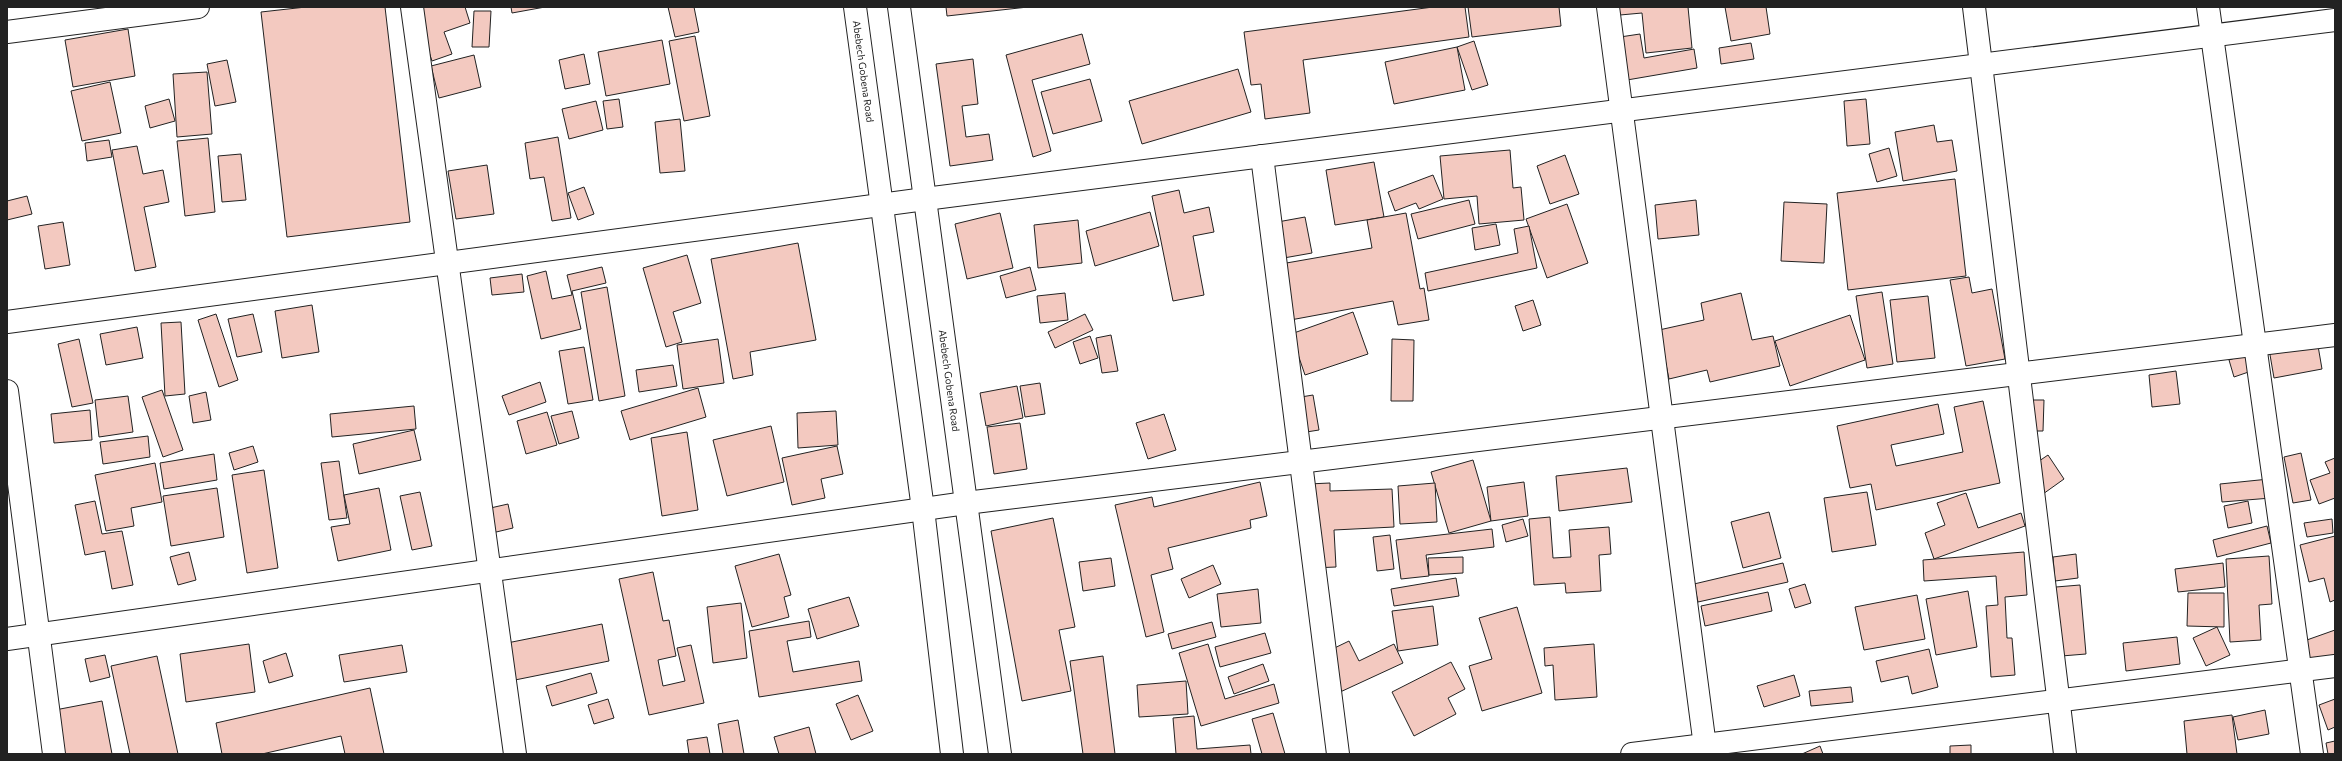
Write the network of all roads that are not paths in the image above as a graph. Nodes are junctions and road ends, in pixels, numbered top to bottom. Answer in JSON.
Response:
{"nodes":[{"id":1,"x":198,"y":7,"type":"edge"},
{"id":2,"x":412,"y":7,"type":"edge"},
{"id":3,"x":855,"y":7,"type":"edge"},
{"id":4,"x":899,"y":7,"type":"edge"},
{"id":5,"x":1608,"y":7,"type":"edge"},
{"id":6,"x":1974,"y":7,"type":"edge"},
{"id":7,"x":2208,"y":7,"type":"edge"},
{"id":8,"x":2335,"y":20,"type":"edge"},
{"id":9,"x":7,"y":32,"type":"edge"},
{"id":10,"x":2212,"y":36,"type":"junction"},
{"id":11,"x":1982,"y":65,"type":"junction"},
{"id":12,"x":1622,"y":110,"type":"junction"},
{"id":13,"x":1262,"y":156,"type":"junction"},
{"id":14,"x":925,"y":199,"type":"junction"},
{"id":15,"x":882,"y":205,"type":"junction"},
{"id":16,"x":447,"y":263,"type":"junction"},
{"id":17,"x":7,"y":322,"type":"edge"},
{"id":18,"x":2335,"y":335,"type":"edge"},
{"id":19,"x":2255,"y":344,"type":"junction"},
{"id":20,"x":2020,"y":373,"type":"junction"},
{"id":21,"x":7,"y":391,"type":"edge"},
{"id":22,"x":1662,"y":417,"type":"junction"},
{"id":23,"x":1301,"y":461,"type":"junction"},
{"id":24,"x":966,"y":502,"type":"junction"},
{"id":25,"x":923,"y":509,"type":"junction"},
{"id":26,"x":490,"y":571,"type":"junction"},
{"id":27,"x":38,"y":635,"type":"junction"},
{"id":28,"x":7,"y":639,"type":"edge"},
{"id":29,"x":2335,"y":666,"type":"edge"},
{"id":30,"x":2300,"y":671,"type":"junction"},
{"id":31,"x":2059,"y":701,"type":"junction"},
{"id":32,"x":1705,"y":749,"type":"edge"},
{"id":33,"x":54,"y":754,"type":"edge"},
{"id":34,"x":515,"y":754,"type":"edge"},
{"id":35,"x":952,"y":754,"type":"edge"},
{"id":36,"x":1000,"y":754,"type":"edge"},
{"id":37,"x":1338,"y":754,"type":"edge"},
{"id":38,"x":1632,"y":754,"type":"edge"},
{"id":39,"x":2065,"y":754,"type":"edge"},
{"id":40,"x":2312,"y":754,"type":"edge"}],
"edges":[{"from":1,"to":9,"type":"street"},
{"from":2,"to":16,"type":"street"},
{"from":3,"to":15,"type":"street","name":"Abebech Gobena Road"},
{"from":4,"to":14,"type":"street","name":"Abebech Gobena Road"},
{"from":5,"to":12,"type":"street"},
{"from":6,"to":11,"type":"street"},
{"from":7,"to":10,"type":"street"},
{"from":8,"to":10,"type":"street"},
{"from":10,"to":11,"type":"street"},
{"from":10,"to":19,"type":"street"},
{"from":11,"to":12,"type":"street"},
{"from":11,"to":20,"type":"street"},
{"from":12,"to":13,"type":"street"},
{"from":12,"to":22,"type":"street"},
{"from":13,"to":14,"type":"street"},
{"from":13,"to":23,"type":"street"},
{"from":14,"to":15,"type":"street"},
{"from":14,"to":24,"type":"street","name":"Abebech Gobena Road"},
{"from":15,"to":16,"type":"street"},
{"from":15,"to":25,"type":"street","name":"Abebech Gobena Road"},
{"from":16,"to":17,"type":"street"},
{"from":16,"to":26,"type":"street"},
{"from":18,"to":19,"type":"street"},
{"from":19,"to":20,"type":"street"},
{"from":19,"to":30,"type":"street"},
{"from":20,"to":22,"type":"street"},
{"from":20,"to":31,"type":"street"},
{"from":21,"to":27,"type":"street"},
{"from":22,"to":23,"type":"street"},
{"from":22,"to":32,"type":"street"},
{"from":23,"to":24,"type":"street"},
{"from":23,"to":37,"type":"street"},
{"from":24,"to":25,"type":"street"},
{"from":24,"to":36,"type":"street","name":"Abebech Gobena Road"},
{"from":25,"to":26,"type":"street"},
{"from":25,"to":35,"type":"street","name":"Abebech Gobena Road"},
{"from":26,"to":27,"type":"street"},
{"from":26,"to":34,"type":"street"},
{"from":27,"to":28,"type":"street"},
{"from":27,"to":33,"type":"street"},
{"from":29,"to":30,"type":"street"},
{"from":30,"to":31,"type":"street"},
{"from":30,"to":40,"type":"street"},
{"from":31,"to":32,"type":"street"},
{"from":31,"to":39,"type":"street"},
{"from":32,"to":38,"type":"street"}]}
